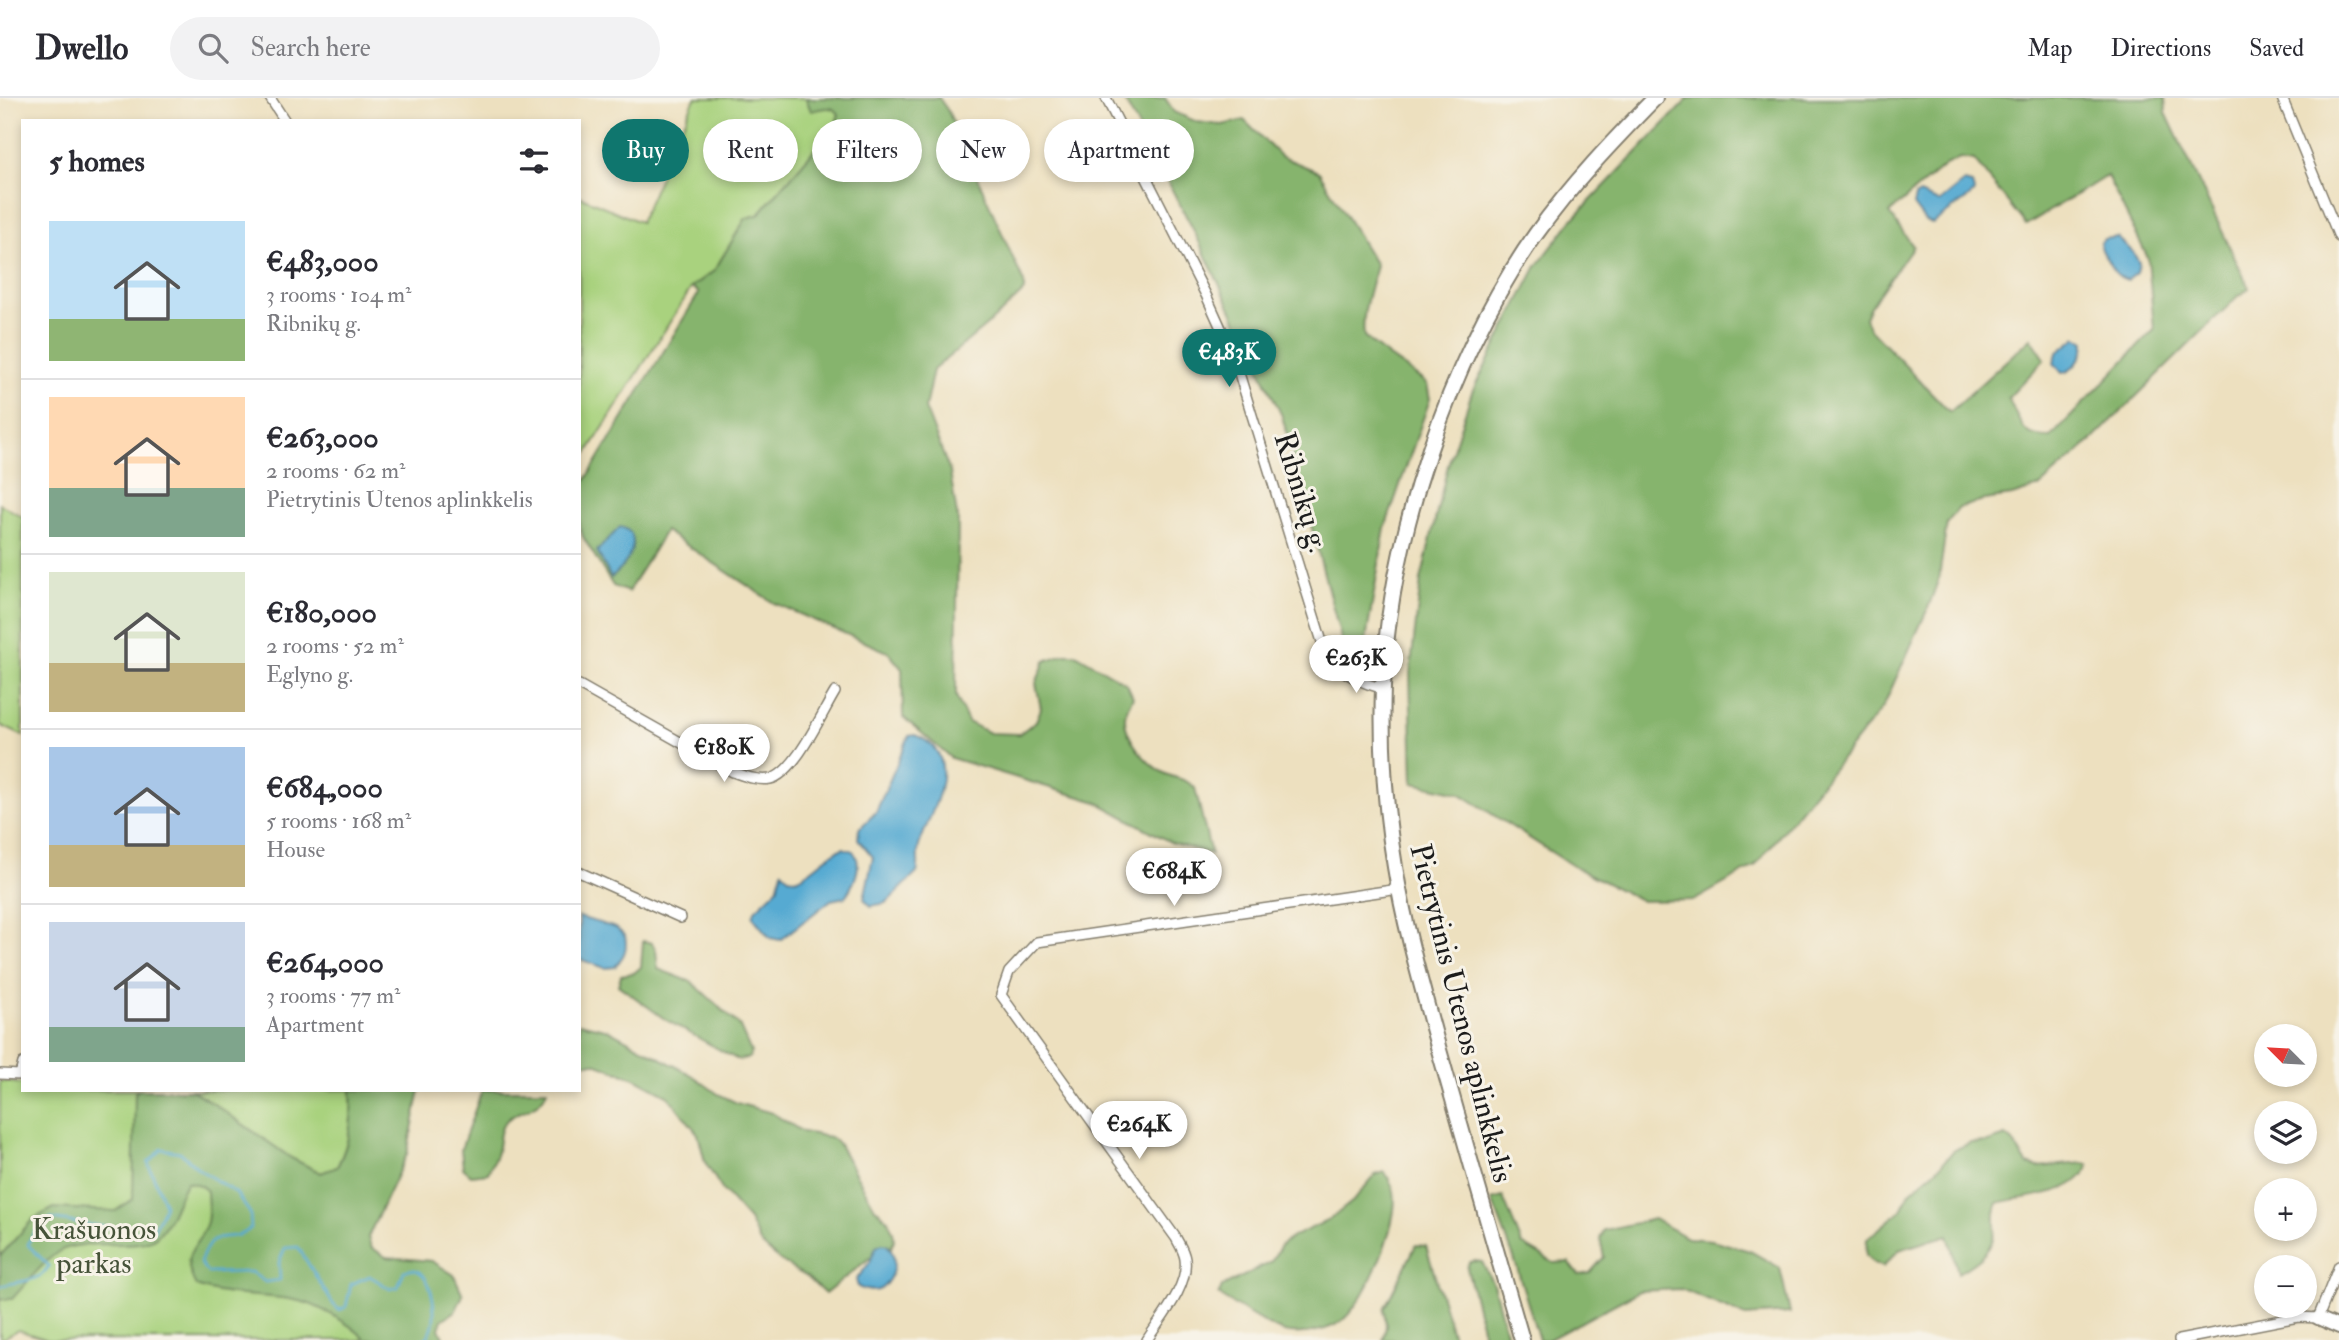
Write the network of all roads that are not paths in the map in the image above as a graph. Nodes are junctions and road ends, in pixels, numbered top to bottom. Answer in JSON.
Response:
{"nodes":[{"id":1,"x":270,"y":98,"type":"edge"},
{"id":2,"x":1106,"y":98,"type":"edge"},
{"id":3,"x":1655,"y":98,"type":"edge"},
{"id":4,"x":2282,"y":98,"type":"edge"},
{"id":5,"x":284,"y":119,"type":"edge"},
{"id":6,"x":2339,"y":237,"type":"edge"},
{"id":7,"x":1384,"y":668,"type":"junction"},
{"id":8,"x":1342,"y":669,"type":"junction"},
{"id":9,"x":581,"y":686,"type":"edge"},
{"id":10,"x":1383,"y":688,"type":"junction"},
{"id":11,"x":835,"y":692,"type":"dead end"},
{"id":12,"x":581,"y":873,"type":"edge"},
{"id":13,"x":1399,"y":889,"type":"junction"},
{"id":14,"x":681,"y":918,"type":"dead end"},
{"id":15,"x":21,"y":1071,"type":"edge"},
{"id":16,"x":0,"y":1074,"type":"edge"},
{"id":17,"x":2339,"y":1266,"type":"edge"},
{"id":18,"x":2318,"y":1318,"type":"junction"},
{"id":19,"x":2339,"y":1327,"type":"edge"},
{"id":20,"x":1147,"y":1340,"type":"edge"},
{"id":21,"x":1522,"y":1340,"type":"edge"},
{"id":22,"x":2179,"y":1340,"type":"edge"}],
"edges":[{"from":1,"to":5,"type":"street"},
{"from":2,"to":8,"type":"street","name":"Ribnikų g."},
{"from":3,"to":7,"type":"highway","name":"Pietrytinis Utenos aplinkkelis"},
{"from":4,"to":6,"type":"street"},
{"from":7,"to":8,"type":"street"},
{"from":7,"to":10,"type":"highway","name":"Pietrytinis Utenos aplinkkelis"},
{"from":8,"to":10,"type":"street"},
{"from":9,"to":11,"type":"street"},
{"from":10,"to":13,"type":"highway","name":"Pietrytinis Utenos aplinkkelis"},
{"from":12,"to":14,"type":"street"},
{"from":13,"to":20,"type":"street"},
{"from":13,"to":21,"type":"highway","name":"Pietrytinis Utenos aplinkkelis"},
{"from":15,"to":16,"type":"street"},
{"from":17,"to":18,"type":"street"},
{"from":18,"to":19,"type":"main road"},
{"from":18,"to":22,"type":"street"}]}
